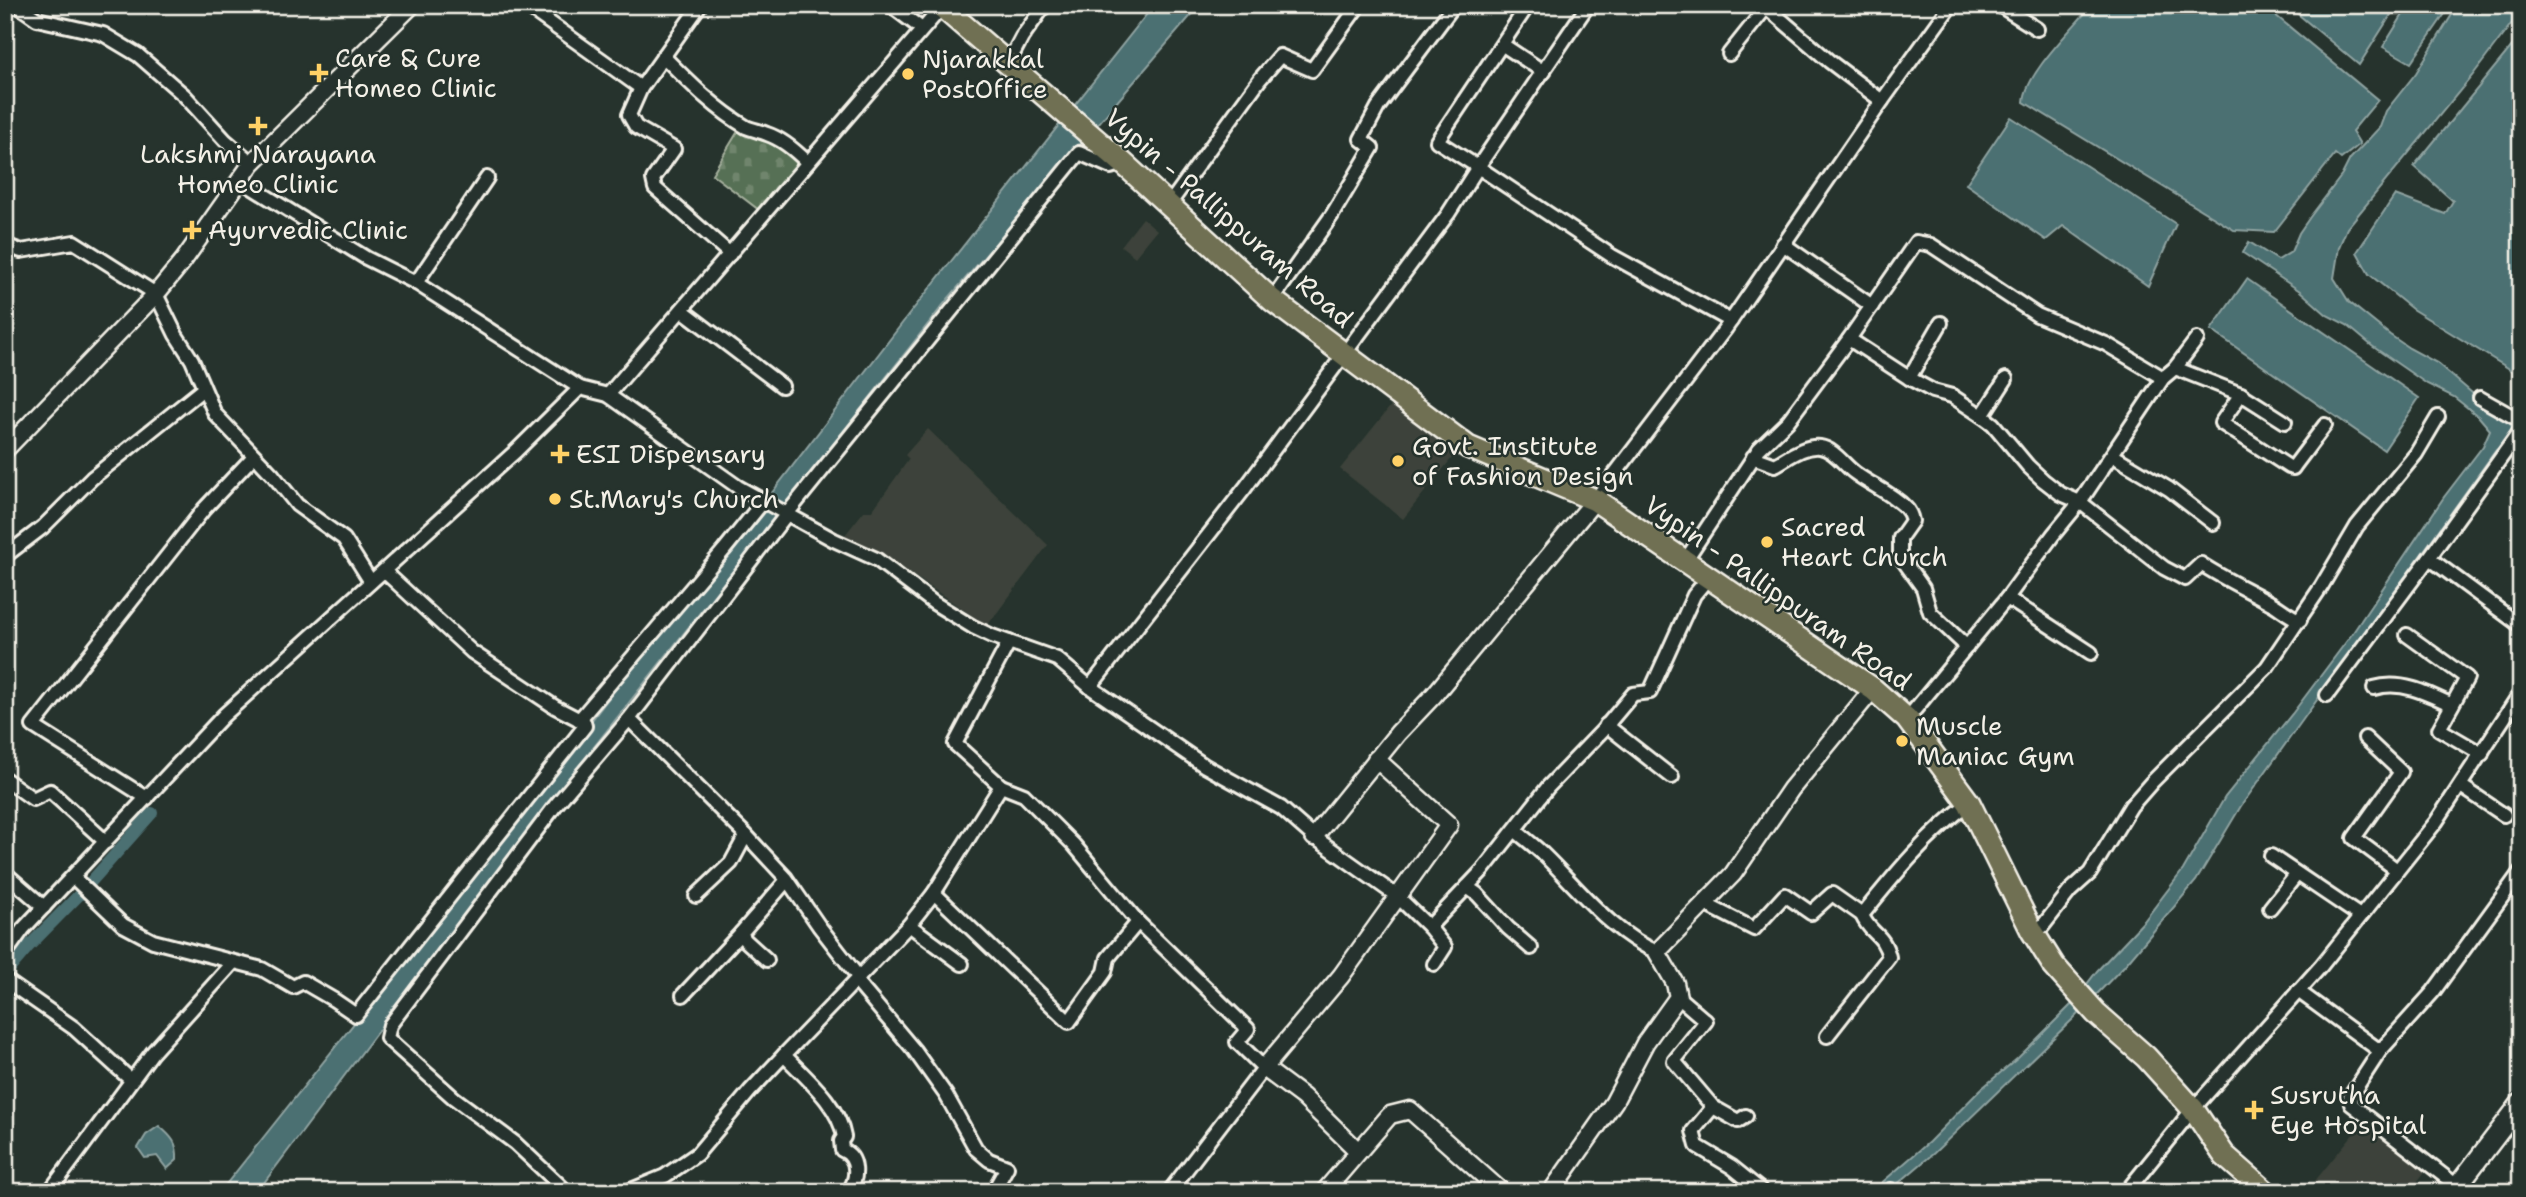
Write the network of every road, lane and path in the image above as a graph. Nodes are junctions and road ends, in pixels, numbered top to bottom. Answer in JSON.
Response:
{"nodes":[{"id":1,"x":17,"y":5,"type":"edge"},
{"id":2,"x":45,"y":5,"type":"edge"},
{"id":3,"x":412,"y":5,"type":"edge"},
{"id":4,"x":525,"y":5,"type":"edge"},
{"id":5,"x":700,"y":5,"type":"edge"},
{"id":6,"x":890,"y":5,"type":"edge"},
{"id":7,"x":1045,"y":5,"type":"edge"},
{"id":8,"x":1359,"y":5,"type":"edge"},
{"id":9,"x":1454,"y":5,"type":"edge"},
{"id":10,"x":1528,"y":5,"type":"edge"},
{"id":11,"x":1588,"y":5,"type":"edge"},
{"id":12,"x":1951,"y":5,"type":"edge"},
{"id":13,"x":1999,"y":5,"type":"edge"},
{"id":14,"x":942,"y":6,"type":"edge"},
{"id":15,"x":1766,"y":6,"type":"edge"},
{"id":16,"x":37,"y":19,"type":"junction"},
{"id":17,"x":922,"y":29,"type":"junction"},
{"id":18,"x":2037,"y":29,"type":"dead end"},
{"id":19,"x":1503,"y":45,"type":"junction"},
{"id":20,"x":1013,"y":54,"type":"dead end"},
{"id":21,"x":1729,"y":54,"type":"dead end"},
{"id":22,"x":663,"y":56,"type":"junction"},
{"id":23,"x":1544,"y":72,"type":"junction"},
{"id":24,"x":641,"y":88,"type":"junction"},
{"id":25,"x":1882,"y":101,"type":"junction"},
{"id":26,"x":807,"y":162,"type":"junction"},
{"id":27,"x":252,"y":163,"type":"junction"},
{"id":28,"x":1123,"y":163,"type":"junction"},
{"id":29,"x":1478,"y":167,"type":"junction"},
{"id":30,"x":487,"y":178,"type":"dead end"},
{"id":31,"x":240,"y":180,"type":"junction"},
{"id":32,"x":1168,"y":205,"type":"junction"},
{"id":33,"x":1783,"y":244,"type":"junction"},
{"id":34,"x":5,"y":245,"type":"edge"},
{"id":35,"x":730,"y":254,"type":"junction"},
{"id":36,"x":416,"y":283,"type":"junction"},
{"id":37,"x":156,"y":294,"type":"junction"},
{"id":38,"x":1272,"y":300,"type":"junction"},
{"id":39,"x":1872,"y":306,"type":"junction"},
{"id":40,"x":682,"y":310,"type":"junction"},
{"id":41,"x":1731,"y":321,"type":"junction"},
{"id":42,"x":1941,"y":323,"type":"dead end"},
{"id":43,"x":1849,"y":339,"type":"junction"},
{"id":44,"x":2197,"y":339,"type":"dead end"},
{"id":45,"x":1343,"y":353,"type":"junction"},
{"id":46,"x":2175,"y":368,"type":"junction"},
{"id":47,"x":1909,"y":378,"type":"junction"},
{"id":48,"x":2163,"y":378,"type":"junction"},
{"id":49,"x":2006,"y":379,"type":"dead end"},
{"id":50,"x":782,"y":386,"type":"dead end"},
{"id":51,"x":580,"y":388,"type":"junction"},
{"id":52,"x":203,"y":389,"type":"junction"},
{"id":53,"x":2241,"y":394,"type":"junction"},
{"id":54,"x":608,"y":395,"type":"junction"},
{"id":55,"x":2480,"y":398,"type":"dead end"},
{"id":56,"x":1982,"y":416,"type":"junction"},
{"id":57,"x":2438,"y":417,"type":"dead end"},
{"id":58,"x":2521,"y":421,"type":"edge"},
{"id":59,"x":2284,"y":422,"type":"dead end"},
{"id":60,"x":2325,"y":425,"type":"dead end"},
{"id":61,"x":2521,"y":430,"type":"edge"},
{"id":62,"x":5,"y":450,"type":"edge"},
{"id":63,"x":2112,"y":455,"type":"junction"},
{"id":64,"x":254,"y":456,"type":"junction"},
{"id":65,"x":1753,"y":457,"type":"junction"},
{"id":66,"x":738,"y":487,"type":"junction"},
{"id":67,"x":1595,"y":500,"type":"junction"},
{"id":68,"x":2080,"y":502,"type":"junction"},
{"id":69,"x":786,"y":515,"type":"junction"},
{"id":70,"x":2213,"y":523,"type":"dead end"},
{"id":71,"x":5,"y":556,"type":"edge"},
{"id":72,"x":2429,"y":558,"type":"junction"},
{"id":73,"x":1685,"y":561,"type":"junction"},
{"id":74,"x":384,"y":571,"type":"junction"},
{"id":75,"x":1709,"y":577,"type":"junction"},
{"id":76,"x":371,"y":582,"type":"junction"},
{"id":77,"x":2007,"y":598,"type":"junction"},
{"id":78,"x":2300,"y":620,"type":"junction"},
{"id":79,"x":2521,"y":626,"type":"edge"},
{"id":80,"x":2407,"y":635,"type":"dead end"},
{"id":81,"x":1009,"y":642,"type":"junction"},
{"id":82,"x":1967,"y":647,"type":"junction"},
{"id":83,"x":2091,"y":653,"type":"dead end"},
{"id":84,"x":1090,"y":687,"type":"junction"},
{"id":85,"x":2374,"y":688,"type":"dead end"},
{"id":86,"x":1872,"y":689,"type":"junction"},
{"id":87,"x":2521,"y":692,"type":"edge"},
{"id":88,"x":2327,"y":695,"type":"dead end"},
{"id":89,"x":2452,"y":705,"type":"junction"},
{"id":90,"x":629,"y":719,"type":"junction"},
{"id":91,"x":1907,"y":719,"type":"junction"},
{"id":92,"x":579,"y":720,"type":"junction"},
{"id":93,"x":1606,"y":726,"type":"junction"},
{"id":94,"x":2365,"y":738,"type":"dead end"},
{"id":95,"x":2482,"y":754,"type":"junction"},
{"id":96,"x":1376,"y":760,"type":"junction"},
{"id":97,"x":1672,"y":777,"type":"dead end"},
{"id":98,"x":5,"y":779,"type":"edge"},
{"id":99,"x":1001,"y":786,"type":"junction"},
{"id":100,"x":2461,"y":786,"type":"junction"},
{"id":101,"x":147,"y":797,"type":"junction"},
{"id":102,"x":1969,"y":803,"type":"junction"},
{"id":103,"x":2504,"y":815,"type":"dead end"},
{"id":104,"x":1515,"y":830,"type":"junction"},
{"id":105,"x":746,"y":835,"type":"junction"},
{"id":106,"x":1314,"y":836,"type":"junction"},
{"id":107,"x":106,"y":842,"type":"junction"},
{"id":108,"x":2271,"y":856,"type":"dead end"},
{"id":109,"x":2397,"y":870,"type":"junction"},
{"id":110,"x":2521,"y":871,"type":"edge"},
{"id":111,"x":5,"y":873,"type":"edge"},
{"id":112,"x":2297,"y":874,"type":"junction"},
{"id":113,"x":787,"y":880,"type":"junction"},
{"id":114,"x":82,"y":885,"type":"junction"},
{"id":115,"x":1467,"y":887,"type":"junction"},
{"id":116,"x":934,"y":893,"type":"junction"},
{"id":117,"x":696,"y":896,"type":"dead end"},
{"id":118,"x":1397,"y":896,"type":"junction"},
{"id":119,"x":1705,"y":904,"type":"junction"},
{"id":120,"x":44,"y":907,"type":"junction"},
{"id":121,"x":2270,"y":908,"type":"dead end"},
{"id":122,"x":1862,"y":915,"type":"junction"},
{"id":123,"x":2360,"y":916,"type":"junction"},
{"id":124,"x":1138,"y":922,"type":"junction"},
{"id":125,"x":909,"y":925,"type":"junction"},
{"id":126,"x":1429,"y":927,"type":"junction"},
{"id":127,"x":2032,"y":931,"type":"junction"},
{"id":128,"x":741,"y":933,"type":"junction"},
{"id":129,"x":1531,"y":948,"type":"dead end"},
{"id":130,"x":1657,"y":952,"type":"junction"},
{"id":131,"x":5,"y":954,"type":"edge"},
{"id":132,"x":767,"y":960,"type":"dead end"},
{"id":133,"x":233,"y":963,"type":"junction"},
{"id":134,"x":962,"y":964,"type":"dead end"},
{"id":135,"x":1434,"y":964,"type":"dead end"},
{"id":136,"x":5,"y":980,"type":"edge"},
{"id":137,"x":857,"y":980,"type":"junction"},
{"id":138,"x":2298,"y":991,"type":"junction"},
{"id":139,"x":684,"y":995,"type":"dead end"},
{"id":140,"x":1678,"y":997,"type":"junction"},
{"id":141,"x":1827,"y":1036,"type":"dead end"},
{"id":142,"x":2380,"y":1051,"type":"junction"},
{"id":143,"x":785,"y":1055,"type":"junction"},
{"id":144,"x":1264,"y":1068,"type":"junction"},
{"id":145,"x":131,"y":1080,"type":"junction"},
{"id":146,"x":2521,"y":1103,"type":"edge"},
{"id":147,"x":1713,"y":1107,"type":"junction"},
{"id":148,"x":2193,"y":1109,"type":"junction"},
{"id":149,"x":1746,"y":1115,"type":"dead end"},
{"id":150,"x":1359,"y":1151,"type":"junction"},
{"id":151,"x":2455,"y":1189,"type":"edge"},
{"id":152,"x":49,"y":1192,"type":"edge"},
{"id":153,"x":567,"y":1192,"type":"edge"},
{"id":154,"x":626,"y":1192,"type":"edge"},
{"id":155,"x":848,"y":1192,"type":"edge"},
{"id":156,"x":993,"y":1192,"type":"edge"},
{"id":157,"x":1169,"y":1192,"type":"edge"},
{"id":158,"x":1325,"y":1192,"type":"edge"},
{"id":159,"x":1502,"y":1192,"type":"edge"},
{"id":160,"x":1551,"y":1192,"type":"edge"},
{"id":161,"x":1763,"y":1192,"type":"edge"},
{"id":162,"x":2126,"y":1192,"type":"edge"},
{"id":163,"x":2266,"y":1192,"type":"edge"}],
"edges":[{"from":1,"to":16,"type":"street"},
{"from":2,"to":16,"type":"street"},
{"from":3,"to":27,"type":"street"},
{"from":4,"to":24,"type":"street"},
{"from":5,"to":22,"type":"street"},
{"from":6,"to":17,"type":"street"},
{"from":7,"to":20,"type":"street"},
{"from":8,"to":32,"type":"street"},
{"from":9,"to":38,"type":"street"},
{"from":10,"to":19,"type":"street"},
{"from":11,"to":23,"type":"street"},
{"from":12,"to":25,"type":"street"},
{"from":13,"to":18,"type":"street"},
{"from":14,"to":17,"type":"street"},
{"from":14,"to":28,"type":"main road","name":"Vypin - Pallippuram Road"},
{"from":15,"to":21,"type":"street"},
{"from":15,"to":25,"type":"street"},
{"from":16,"to":27,"type":"street"},
{"from":17,"to":26,"type":"street"},
{"from":19,"to":23,"type":"street"},
{"from":19,"to":29,"type":"street"},
{"from":22,"to":24,"type":"street"},
{"from":22,"to":26,"type":"street"},
{"from":23,"to":29,"type":"street"},
{"from":24,"to":35,"type":"street"},
{"from":25,"to":33,"type":"street"},
{"from":26,"to":35,"type":"street"},
{"from":27,"to":31,"type":"street"},
{"from":28,"to":32,"type":"main road","name":"Vypin - Pallippuram Road"},
{"from":28,"to":69,"type":"street"},
{"from":29,"to":41,"type":"street"},
{"from":29,"to":45,"type":"street"},
{"from":30,"to":36,"type":"street"},
{"from":31,"to":36,"type":"street"},
{"from":31,"to":37,"type":"street"},
{"from":32,"to":38,"type":"main road","name":"Vypin - Pallippuram Road"},
{"from":33,"to":39,"type":"street"},
{"from":33,"to":41,"type":"street"},
{"from":34,"to":37,"type":"street"},
{"from":35,"to":40,"type":"street"},
{"from":36,"to":51,"type":"street"},
{"from":37,"to":52,"type":"street"},
{"from":37,"to":62,"type":"street"},
{"from":38,"to":45,"type":"main road","name":"Vypin - Pallippuram Road"},
{"from":39,"to":43,"type":"street"},
{"from":39,"to":48,"type":"street"},
{"from":40,"to":50,"type":"street"},
{"from":40,"to":54,"type":"street"},
{"from":41,"to":67,"type":"street"},
{"from":42,"to":47,"type":"street"},
{"from":43,"to":47,"type":"street"},
{"from":43,"to":65,"type":"street"},
{"from":44,"to":46,"type":"street"},
{"from":45,"to":67,"type":"main road","name":"Vypin - Pallippuram Road"},
{"from":45,"to":84,"type":"street"},
{"from":46,"to":48,"type":"street"},
{"from":46,"to":53,"type":"street"},
{"from":47,"to":56,"type":"street"},
{"from":48,"to":63,"type":"street"},
{"from":49,"to":56,"type":"street"},
{"from":51,"to":54,"type":"street"},
{"from":51,"to":74,"type":"street"},
{"from":52,"to":64,"type":"street"},
{"from":52,"to":71,"type":"street"},
{"from":53,"to":59,"type":"street"},
{"from":53,"to":60,"type":"street"},
{"from":54,"to":66,"type":"street"},
{"from":55,"to":58,"type":"street"},
{"from":56,"to":68,"type":"street"},
{"from":57,"to":78,"type":"street"},
{"from":61,"to":72,"type":"street"},
{"from":63,"to":68,"type":"street"},
{"from":63,"to":70,"type":"street"},
{"from":64,"to":76,"type":"street"},
{"from":64,"to":101,"type":"street"},
{"from":65,"to":73,"type":"street"},
{"from":65,"to":82,"type":"street"},
{"from":66,"to":69,"type":"street"},
{"from":66,"to":92,"type":"street"},
{"from":67,"to":73,"type":"main road","name":"Vypin - Pallippuram Road"},
{"from":67,"to":96,"type":"street"},
{"from":68,"to":77,"type":"street"},
{"from":68,"to":78,"type":"street"},
{"from":69,"to":81,"type":"street"},
{"from":69,"to":90,"type":"street"},
{"from":72,"to":79,"type":"street"},
{"from":72,"to":88,"type":"street"},
{"from":73,"to":75,"type":"main road","name":"Vypin - Pallippuram Road"},
{"from":74,"to":76,"type":"street"},
{"from":74,"to":92,"type":"street"},
{"from":75,"to":86,"type":"main road","name":"Vypin - Pallippuram Road"},
{"from":75,"to":93,"type":"street"},
{"from":76,"to":101,"type":"street"},
{"from":77,"to":82,"type":"street"},
{"from":77,"to":83,"type":"street"},
{"from":78,"to":127,"type":"street"},
{"from":80,"to":89,"type":"street"},
{"from":81,"to":84,"type":"street"},
{"from":81,"to":99,"type":"street"},
{"from":82,"to":91,"type":"street"},
{"from":84,"to":106,"type":"street"},
{"from":85,"to":89,"type":"street"},
{"from":86,"to":91,"type":"main road","name":"Vypin - Pallippuram Road"},
{"from":86,"to":119,"type":"street"},
{"from":87,"to":95,"type":"street"},
{"from":89,"to":95,"type":"street"},
{"from":90,"to":105,"type":"street"},
{"from":90,"to":153,"type":"street"},
{"from":91,"to":102,"type":"main road","name":"Vypin - Pallippuram Road"},
{"from":92,"to":133,"type":"street"},
{"from":93,"to":97,"type":"street"},
{"from":93,"to":104,"type":"street"},
{"from":94,"to":109,"type":"street"},
{"from":95,"to":100,"type":"street"},
{"from":96,"to":106,"type":"street"},
{"from":96,"to":118,"type":"street"},
{"from":98,"to":107,"type":"street"},
{"from":99,"to":116,"type":"street"},
{"from":99,"to":124,"type":"street"},
{"from":100,"to":103,"type":"street"},
{"from":100,"to":109,"type":"street"},
{"from":101,"to":107,"type":"street"},
{"from":102,"to":122,"type":"street"},
{"from":102,"to":127,"type":"main road","name":"Vypin - Pallippuram Road"},
{"from":104,"to":115,"type":"street"},
{"from":104,"to":130,"type":"street"},
{"from":105,"to":113,"type":"street"},
{"from":105,"to":117,"type":"street"},
{"from":106,"to":118,"type":"street"},
{"from":107,"to":114,"type":"street"},
{"from":108,"to":112,"type":"street"},
{"from":109,"to":123,"type":"street"},
{"from":110,"to":142,"type":"street"},
{"from":111,"to":120,"type":"street"},
{"from":112,"to":121,"type":"street"},
{"from":112,"to":123,"type":"street"},
{"from":113,"to":128,"type":"street"},
{"from":113,"to":137,"type":"street"},
{"from":114,"to":120,"type":"street"},
{"from":114,"to":133,"type":"street"},
{"from":115,"to":126,"type":"street"},
{"from":115,"to":129,"type":"street"},
{"from":116,"to":124,"type":"street"},
{"from":116,"to":125,"type":"street"},
{"from":118,"to":126,"type":"street"},
{"from":118,"to":144,"type":"street"},
{"from":119,"to":122,"type":"street"},
{"from":119,"to":130,"type":"street"},
{"from":120,"to":131,"type":"street"},
{"from":122,"to":141,"type":"street"},
{"from":123,"to":138,"type":"street"},
{"from":124,"to":144,"type":"street"},
{"from":125,"to":134,"type":"street"},
{"from":125,"to":137,"type":"street"},
{"from":126,"to":135,"type":"street"},
{"from":127,"to":148,"type":"main road","name":"Vypin - Pallippuram Road"},
{"from":128,"to":132,"type":"street"},
{"from":128,"to":139,"type":"street"},
{"from":130,"to":140,"type":"street"},
{"from":133,"to":145,"type":"street"},
{"from":136,"to":145,"type":"street"},
{"from":137,"to":143,"type":"street"},
{"from":137,"to":156,"type":"street"},
{"from":138,"to":142,"type":"street"},
{"from":138,"to":148,"type":"street"},
{"from":140,"to":147,"type":"street"},
{"from":140,"to":160,"type":"street"},
{"from":142,"to":151,"type":"street"},
{"from":143,"to":154,"type":"street"},
{"from":143,"to":155,"type":"street"},
{"from":144,"to":150,"type":"street"},
{"from":144,"to":157,"type":"street"},
{"from":145,"to":152,"type":"street"},
{"from":146,"to":151,"type":"main road"},
{"from":147,"to":149,"type":"street"},
{"from":147,"to":161,"type":"street"},
{"from":148,"to":162,"type":"street"},
{"from":148,"to":163,"type":"main road","name":"Vypin - Pallippuram Road"},
{"from":150,"to":158,"type":"street"},
{"from":150,"to":159,"type":"street"}]}
